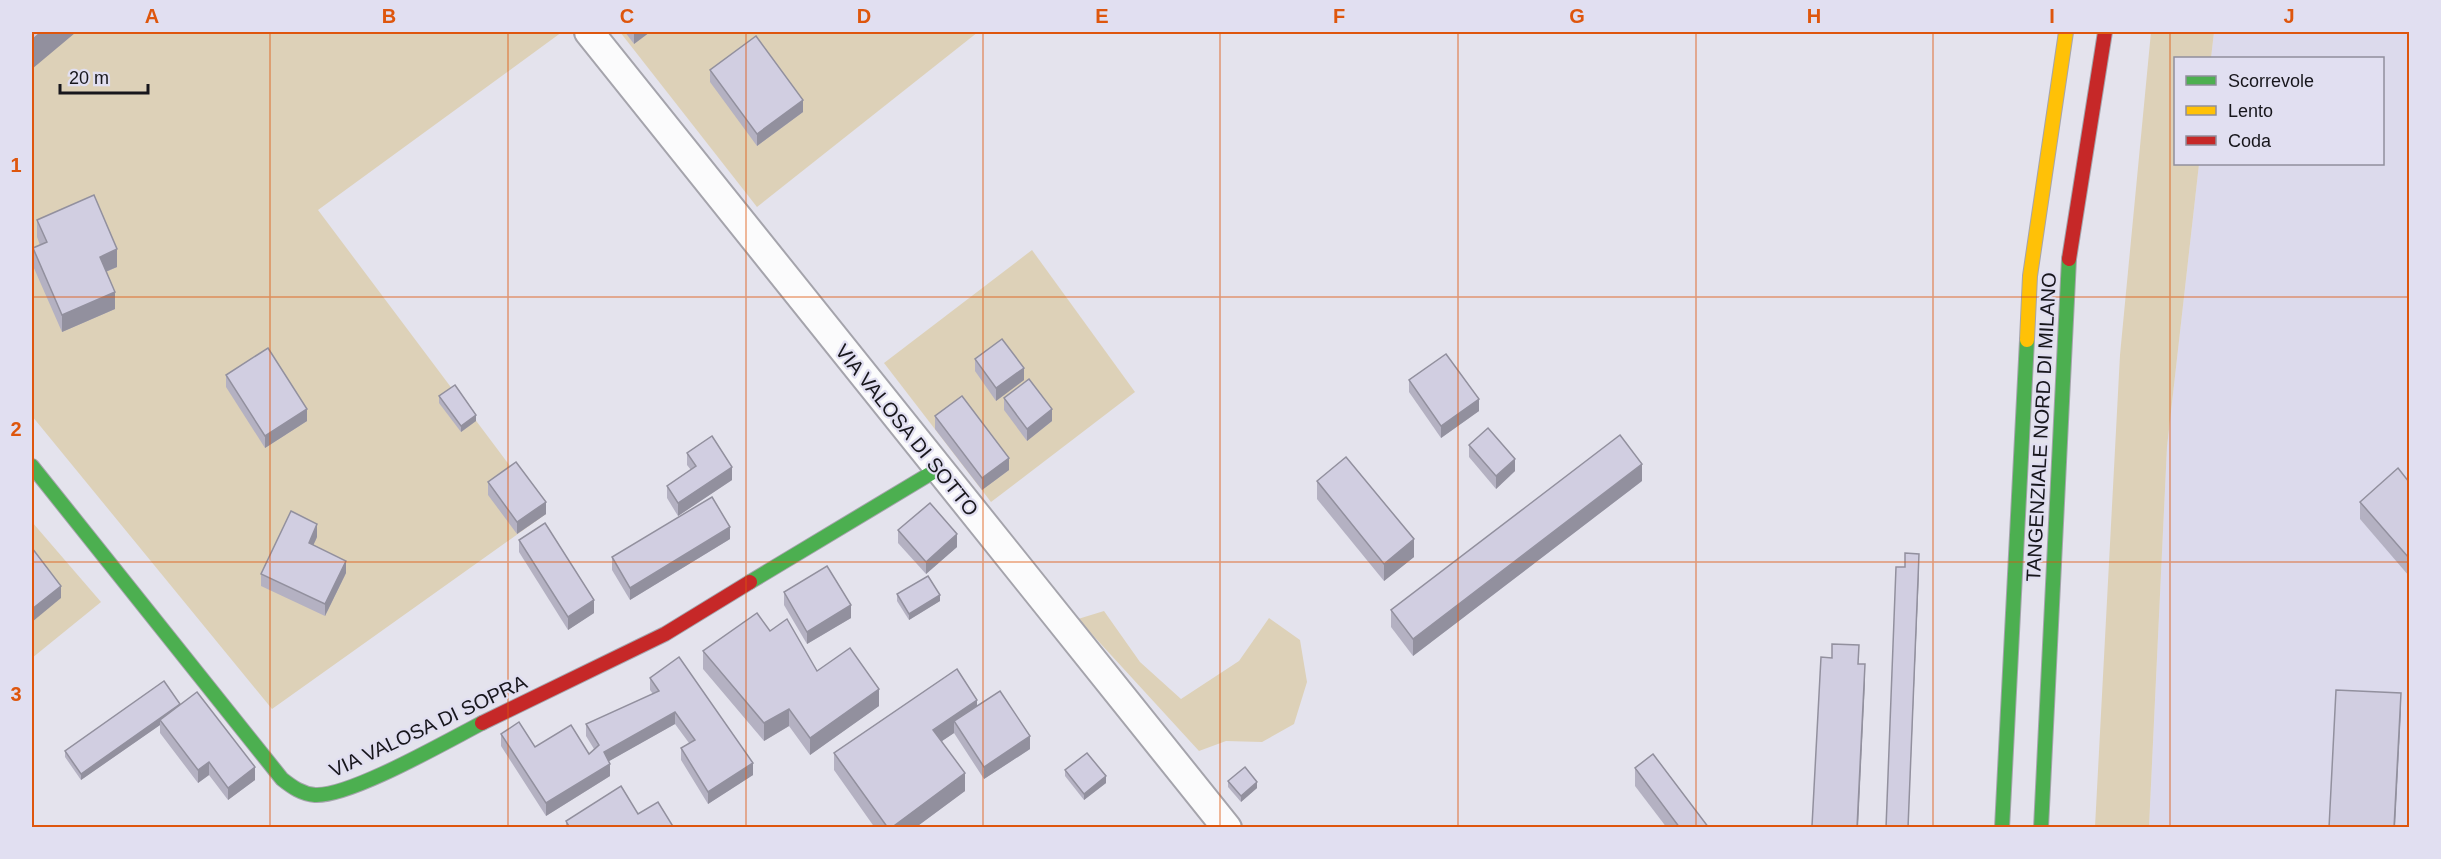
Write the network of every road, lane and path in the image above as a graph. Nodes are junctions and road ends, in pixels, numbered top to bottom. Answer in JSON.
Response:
{"nodes":[{"id":1,"x":589,"y":32,"type":"edge"},
{"id":2,"x":2066,"y":32,"type":"edge"},
{"id":3,"x":2105,"y":32,"type":"edge"},
{"id":4,"x":32,"y":466,"type":"edge"},
{"id":5,"x":938,"y":469,"type":"junction"},
{"id":6,"x":1227,"y":828,"type":"edge"},
{"id":7,"x":2002,"y":828,"type":"edge"},
{"id":8,"x":2041,"y":828,"type":"edge"}],
"edges":[{"from":1,"to":5,"type":"street","name":"VIA VALOSA DI SOTTO"},
{"from":2,"to":7,"type":"main road","name":"TANGENZIALE NORD DI MILANO"},
{"from":3,"to":8,"type":"main road","name":"TANGENZIALE NORD DI MILANO"},
{"from":4,"to":5,"type":"main road","name":"VIA VALOSA DI SOPRA"},
{"from":5,"to":6,"type":"street","name":"VIA VALOSA DI SOTTO"}]}
